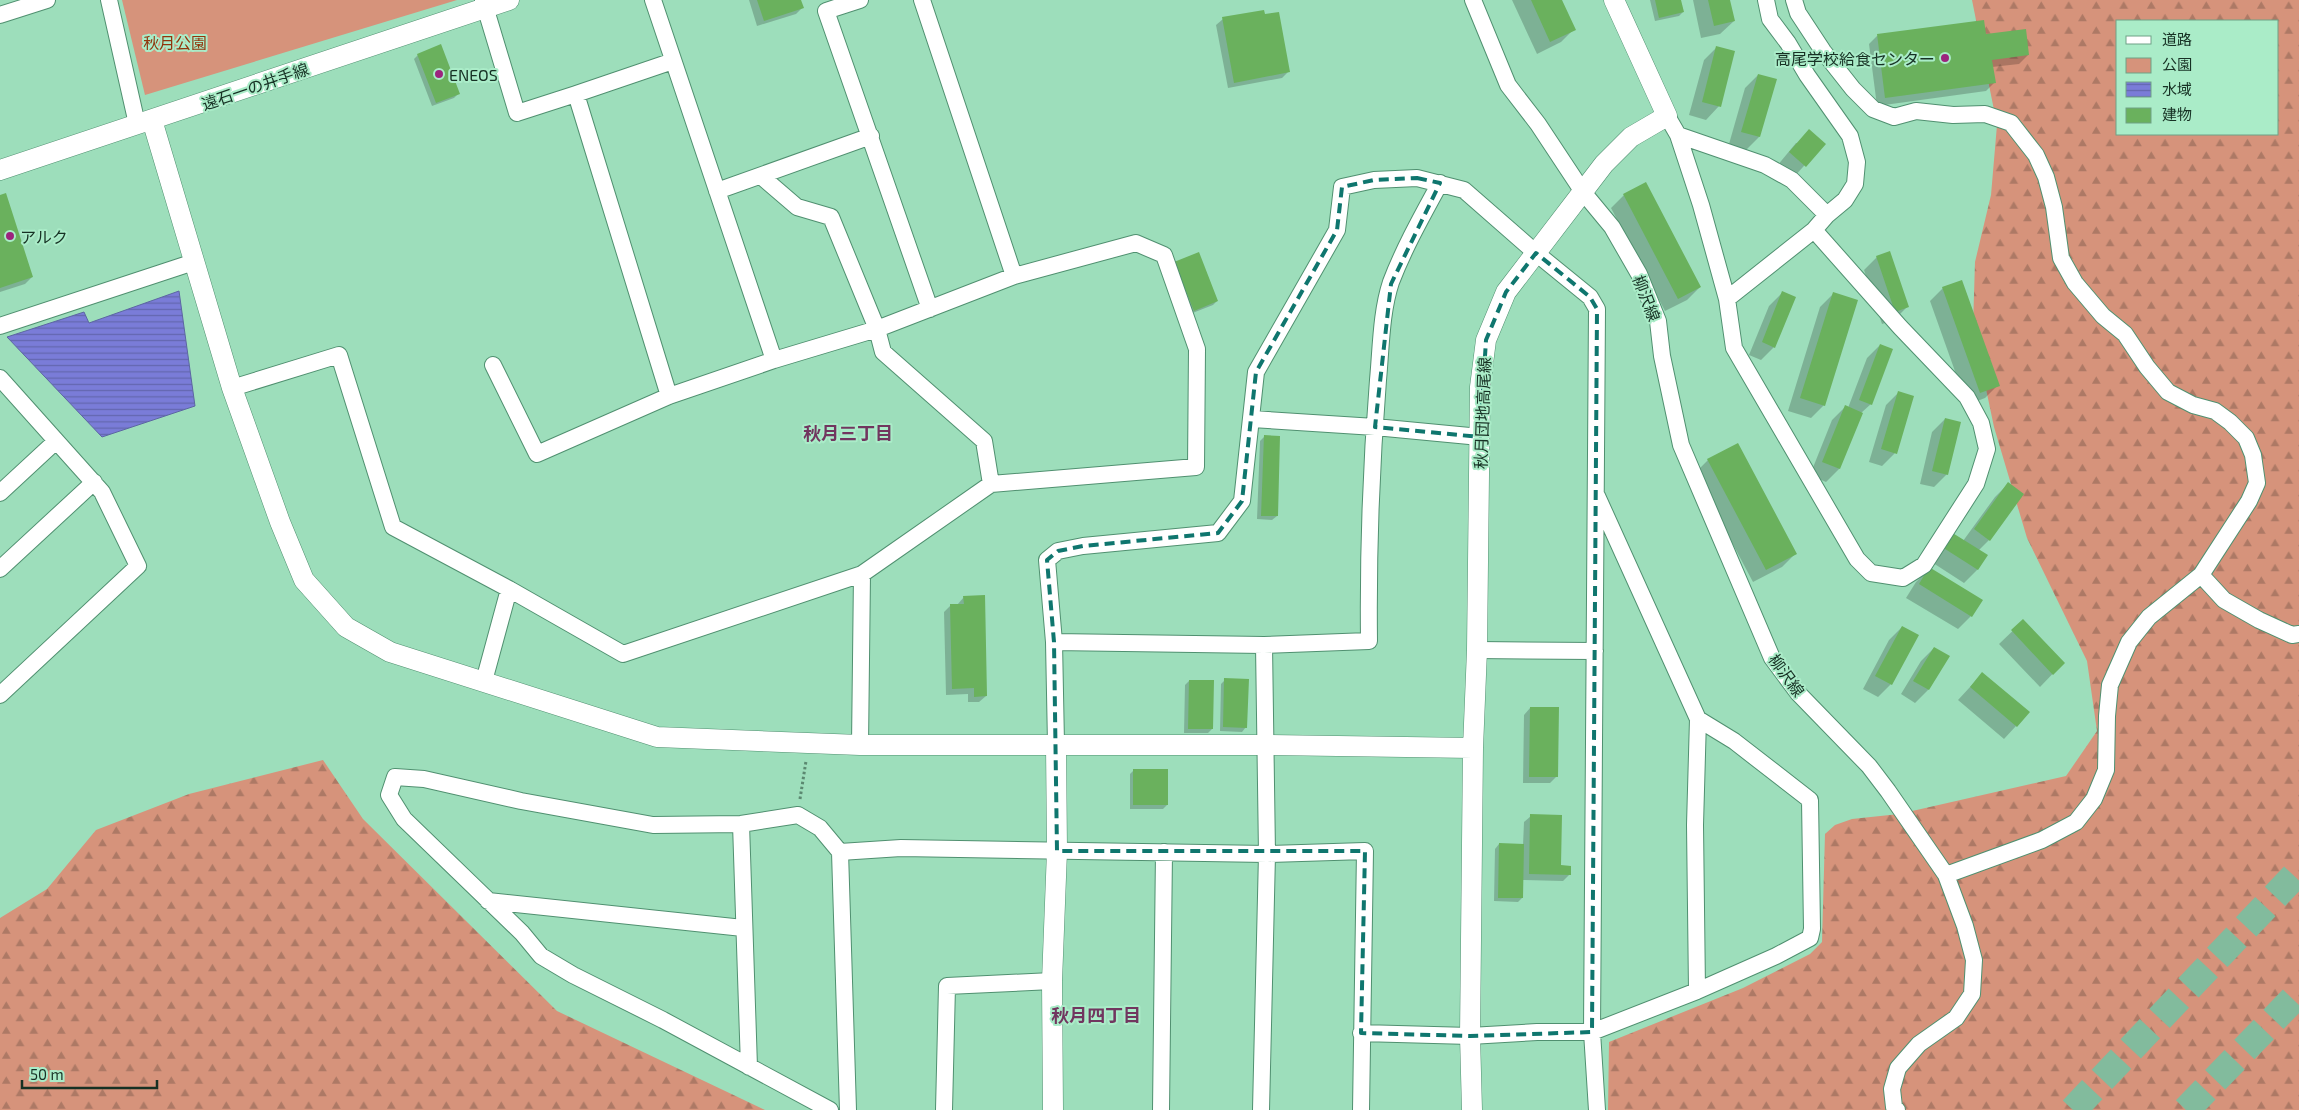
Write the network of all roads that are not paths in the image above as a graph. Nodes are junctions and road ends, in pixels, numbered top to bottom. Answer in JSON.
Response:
{"nodes":[{"id":1,"x":47,"y":0,"type":"edge"},
{"id":2,"x":109,"y":0,"type":"edge"},
{"id":3,"x":509,"y":0,"type":"edge"},
{"id":4,"x":653,"y":0,"type":"edge"},
{"id":5,"x":860,"y":0,"type":"edge"},
{"id":6,"x":922,"y":0,"type":"edge"},
{"id":7,"x":1473,"y":0,"type":"edge"},
{"id":8,"x":1614,"y":0,"type":"edge"},
{"id":9,"x":1766,"y":0,"type":"edge"},
{"id":10,"x":1794,"y":0,"type":"edge"},
{"id":11,"x":484,"y":4,"type":"edge"},
{"id":12,"x":0,"y":15,"type":"edge"},
{"id":13,"x":673,"y":61,"type":"junction"},
{"id":14,"x":576,"y":94,"type":"junction"},
{"id":15,"x":1667,"y":116,"type":"junction"},
{"id":16,"x":144,"y":122,"type":"junction"},
{"id":17,"x":870,"y":136,"type":"junction"},
{"id":18,"x":1678,"y":136,"type":"junction"},
{"id":19,"x":0,"y":170,"type":"edge"},
{"id":20,"x":761,"y":176,"type":"junction"},
{"id":21,"x":1440,"y":184,"type":"junction"},
{"id":22,"x":717,"y":190,"type":"junction"},
{"id":23,"x":1583,"y":192,"type":"junction"},
{"id":24,"x":1827,"y":215,"type":"junction"},
{"id":25,"x":1814,"y":230,"type":"junction"},
{"id":26,"x":1536,"y":253,"type":"junction"},
{"id":27,"x":194,"y":262,"type":"junction"},
{"id":28,"x":1014,"y":276,"type":"junction"},
{"id":29,"x":1727,"y":298,"type":"junction"},
{"id":30,"x":930,"y":309,"type":"junction"},
{"id":31,"x":0,"y":326,"type":"edge"},
{"id":32,"x":877,"y":329,"type":"junction"},
{"id":33,"x":774,"y":360,"type":"junction"},
{"id":34,"x":493,"y":365,"type":"dead end"},
{"id":35,"x":0,"y":378,"type":"edge"},
{"id":36,"x":232,"y":388,"type":"junction"},
{"id":37,"x":669,"y":396,"type":"junction"},
{"id":38,"x":1252,"y":419,"type":"junction"},
{"id":39,"x":1374,"y":427,"type":"junction"},
{"id":40,"x":1480,"y":437,"type":"junction"},
{"id":41,"x":56,"y":442,"type":"junction"},
{"id":42,"x":94,"y":482,"type":"junction"},
{"id":43,"x":991,"y":484,"type":"junction"},
{"id":44,"x":1595,"y":492,"type":"junction"},
{"id":45,"x":0,"y":493,"type":"edge"},
{"id":46,"x":0,"y":570,"type":"edge"},
{"id":47,"x":862,"y":574,"type":"junction"},
{"id":48,"x":2201,"y":575,"type":"junction"},
{"id":49,"x":509,"y":589,"type":"junction"},
{"id":50,"x":2299,"y":634,"type":"edge"},
{"id":51,"x":1054,"y":642,"type":"junction"},
{"id":52,"x":1264,"y":645,"type":"junction"},
{"id":53,"x":1477,"y":650,"type":"junction"},
{"id":54,"x":1595,"y":651,"type":"junction"},
{"id":55,"x":484,"y":681,"type":"junction"},
{"id":56,"x":0,"y":695,"type":"edge"},
{"id":57,"x":1698,"y":718,"type":"junction"},
{"id":58,"x":1056,"y":744,"type":"junction"},
{"id":59,"x":860,"y":745,"type":"junction"},
{"id":60,"x":1264,"y":745,"type":"junction"},
{"id":61,"x":1473,"y":748,"type":"junction"},
{"id":62,"x":741,"y":824,"type":"junction"},
{"id":63,"x":1057,"y":851,"type":"junction"},
{"id":64,"x":840,"y":852,"type":"junction"},
{"id":65,"x":1164,"y":852,"type":"junction"},
{"id":66,"x":1267,"y":854,"type":"junction"},
{"id":67,"x":1946,"y":876,"type":"junction"},
{"id":68,"x":488,"y":901,"type":"junction"},
{"id":69,"x":744,"y":928,"type":"junction"},
{"id":70,"x":1052,"y":981,"type":"junction"},
{"id":71,"x":1697,"y":991,"type":"junction"},
{"id":72,"x":1592,"y":1032,"type":"junction"},
{"id":73,"x":1361,"y":1033,"type":"junction"},
{"id":74,"x":1470,"y":1036,"type":"junction"},
{"id":75,"x":749,"y":1067,"type":"junction"},
{"id":76,"x":830,"y":1110,"type":"edge"},
{"id":77,"x":848,"y":1110,"type":"edge"},
{"id":78,"x":944,"y":1110,"type":"edge"},
{"id":79,"x":1053,"y":1110,"type":"edge"},
{"id":80,"x":1161,"y":1110,"type":"edge"},
{"id":81,"x":1261,"y":1110,"type":"edge"},
{"id":82,"x":1361,"y":1110,"type":"edge"},
{"id":83,"x":1472,"y":1110,"type":"edge"},
{"id":84,"x":1597,"y":1110,"type":"edge"},
{"id":85,"x":1897,"y":1110,"type":"edge"}],
"edges":[{"from":1,"to":12,"type":"street"},
{"from":2,"to":16,"type":"street"},
{"from":3,"to":11,"type":"street","name":"遠石一の井手線"},
{"from":4,"to":13,"type":"street"},
{"from":5,"to":17,"type":"street"},
{"from":6,"to":28,"type":"street"},
{"from":7,"to":23,"type":"street","name":"柳沢線"},
{"from":8,"to":15,"type":"street"},
{"from":9,"to":24,"type":"street"},
{"from":10,"to":48,"type":"street"},
{"from":11,"to":14,"type":"street"},
{"from":11,"to":16,"type":"street","name":"遠石一の井手線"},
{"from":13,"to":14,"type":"street"},
{"from":13,"to":22,"type":"street"},
{"from":14,"to":37,"type":"street"},
{"from":15,"to":18,"type":"street"},
{"from":15,"to":23,"type":"street","name":"秋月団地高尾線"},
{"from":16,"to":19,"type":"street","name":"遠石一の井手線"},
{"from":16,"to":27,"type":"street"},
{"from":17,"to":20,"type":"street"},
{"from":17,"to":30,"type":"street"},
{"from":18,"to":24,"type":"street"},
{"from":18,"to":29,"type":"street"},
{"from":20,"to":22,"type":"street"},
{"from":20,"to":32,"type":"street"},
{"from":21,"to":26,"type":"street"},
{"from":21,"to":38,"type":"street"},
{"from":21,"to":39,"type":"street"},
{"from":22,"to":33,"type":"street"},
{"from":23,"to":26,"type":"street","name":"秋月団地高尾線"},
{"from":23,"to":67,"type":"street","name":"柳沢線"},
{"from":24,"to":25,"type":"street"},
{"from":25,"to":29,"type":"street"},
{"from":25,"to":29,"type":"street"},
{"from":26,"to":40,"type":"street","name":"秋月団地高尾線"},
{"from":26,"to":44,"type":"street"},
{"from":27,"to":31,"type":"street"},
{"from":27,"to":36,"type":"street"},
{"from":28,"to":30,"type":"street"},
{"from":28,"to":43,"type":"street"},
{"from":30,"to":32,"type":"street"},
{"from":32,"to":33,"type":"street"},
{"from":32,"to":43,"type":"street"},
{"from":33,"to":37,"type":"street"},
{"from":34,"to":37,"type":"street"},
{"from":35,"to":41,"type":"street"},
{"from":36,"to":49,"type":"street"},
{"from":36,"to":55,"type":"street"},
{"from":38,"to":39,"type":"street"},
{"from":38,"to":51,"type":"street"},
{"from":39,"to":40,"type":"street"},
{"from":39,"to":52,"type":"street"},
{"from":40,"to":53,"type":"street","name":"秋月団地高尾線"},
{"from":41,"to":42,"type":"street"},
{"from":41,"to":45,"type":"street"},
{"from":42,"to":46,"type":"street"},
{"from":42,"to":56,"type":"street"},
{"from":43,"to":47,"type":"street"},
{"from":44,"to":54,"type":"street"},
{"from":44,"to":57,"type":"street"},
{"from":47,"to":49,"type":"street"},
{"from":47,"to":59,"type":"street"},
{"from":48,"to":50,"type":"street"},
{"from":48,"to":67,"type":"street"},
{"from":49,"to":55,"type":"street"},
{"from":51,"to":52,"type":"street"},
{"from":51,"to":58,"type":"street"},
{"from":52,"to":60,"type":"street"},
{"from":53,"to":54,"type":"street"},
{"from":53,"to":61,"type":"street","name":"秋月団地高尾線"},
{"from":54,"to":72,"type":"street"},
{"from":55,"to":59,"type":"street"},
{"from":57,"to":71,"type":"street"},
{"from":57,"to":71,"type":"street"},
{"from":58,"to":59,"type":"street"},
{"from":58,"to":60,"type":"street"},
{"from":58,"to":63,"type":"street"},
{"from":60,"to":61,"type":"street"},
{"from":60,"to":66,"type":"street"},
{"from":61,"to":74,"type":"street","name":"秋月団地高尾線"},
{"from":62,"to":64,"type":"street"},
{"from":62,"to":68,"type":"street"},
{"from":62,"to":69,"type":"street"},
{"from":63,"to":64,"type":"street"},
{"from":63,"to":65,"type":"street"},
{"from":63,"to":70,"type":"street"},
{"from":64,"to":77,"type":"street"},
{"from":65,"to":66,"type":"street"},
{"from":65,"to":80,"type":"street"},
{"from":66,"to":73,"type":"street"},
{"from":66,"to":81,"type":"street"},
{"from":67,"to":85,"type":"street","name":"柳沢線"},
{"from":68,"to":69,"type":"street"},
{"from":68,"to":75,"type":"street"},
{"from":69,"to":75,"type":"street"},
{"from":70,"to":78,"type":"street"},
{"from":70,"to":79,"type":"street"},
{"from":71,"to":72,"type":"street"},
{"from":72,"to":74,"type":"street"},
{"from":72,"to":84,"type":"street"},
{"from":73,"to":74,"type":"street"},
{"from":73,"to":82,"type":"street"},
{"from":74,"to":83,"type":"street","name":"秋月団地高尾線"},
{"from":75,"to":76,"type":"street"}]}
